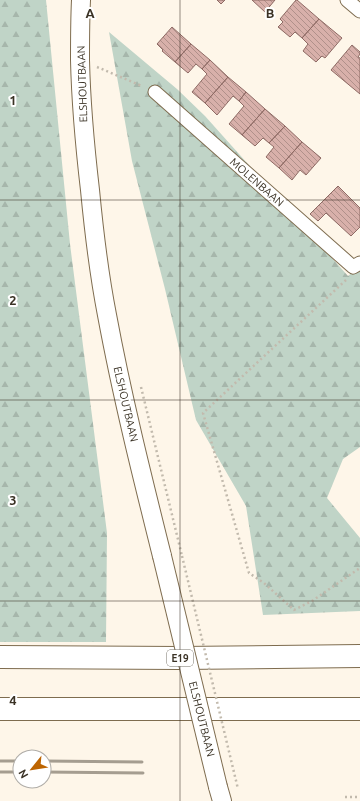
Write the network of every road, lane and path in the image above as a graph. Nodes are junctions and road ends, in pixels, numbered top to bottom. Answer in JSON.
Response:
{"nodes":[{"id":1,"x":80,"y":0,"type":"edge"},
{"id":2,"x":347,"y":0,"type":"edge"},
{"id":3,"x":360,"y":11,"type":"edge"},
{"id":4,"x":80,"y":59,"type":"junction"},
{"id":5,"x":97,"y":67,"type":"junction"},
{"id":6,"x":97,"y":74,"type":"dead end"},
{"id":7,"x":155,"y":92,"type":"joint"},
{"id":8,"x":360,"y":263,"type":"edge"},
{"id":9,"x":348,"y":278,"type":"dead end"},
{"id":10,"x":141,"y":387,"type":"dead end"},
{"id":11,"x":360,"y":568,"type":"edge"},
{"id":12,"x":360,"y":656,"type":"edge"},
{"id":13,"x":0,"y":658,"type":"edge"},
{"id":14,"x":360,"y":709,"type":"edge"},
{"id":15,"x":0,"y":710,"type":"edge"},
{"id":16,"x":238,"y":789,"type":"dead end"},
{"id":17,"x":220,"y":794,"type":"edge"},
{"id":18,"x":345,"y":797,"type":"dead end"},
{"id":19,"x":360,"y":797,"type":"edge"}],
"edges":[{"from":1,"to":4,"type":"main road","name":"ELSHOUTBAAN"},
{"from":2,"to":3,"type":"street"},
{"from":4,"to":5,"type":"path"},
{"from":4,"to":17,"type":"main road","name":"ELSHOUTBAAN","bridge":true},
{"from":5,"to":6,"type":"path"},
{"from":5,"to":7,"type":"path"},
{"from":7,"to":8,"type":"street","name":"MOLENBAAN"},
{"from":9,"to":11,"type":"path"},
{"from":10,"to":16,"type":"path","bridge":true},
{"from":12,"to":13,"type":"highway","number":"E19"},
{"from":14,"to":15,"type":"highway"},
{"from":18,"to":19,"type":"path"}]}
